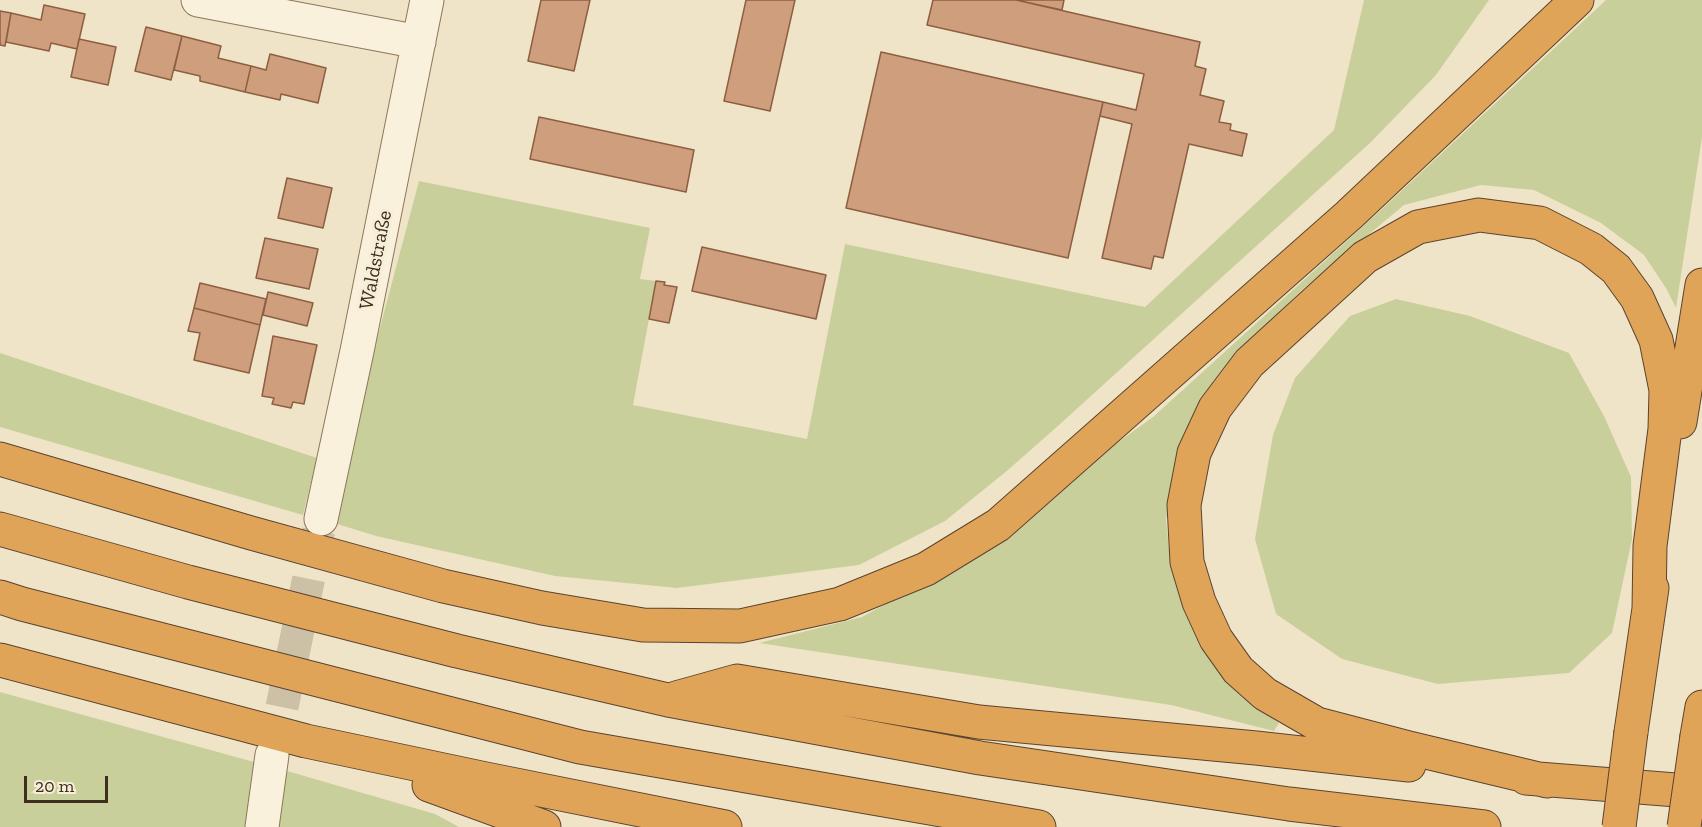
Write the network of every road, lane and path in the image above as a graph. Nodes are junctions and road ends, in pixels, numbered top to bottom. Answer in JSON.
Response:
{"nodes":[{"id":1,"x":198,"y":0,"type":"edge"},
{"id":2,"x":427,"y":0,"type":"edge"},
{"id":3,"x":1577,"y":0,"type":"edge"},
{"id":4,"x":419,"y":42,"type":"junction"},
{"id":5,"x":1702,"y":285,"type":"edge"},
{"id":6,"x":0,"y":459,"type":"edge"},
{"id":7,"x":321,"y":519,"type":"tunnel mouth"},
{"id":8,"x":0,"y":529,"type":"edge"},
{"id":9,"x":0,"y":597,"type":"edge"},
{"id":10,"x":1649,"y":609,"type":"junction"},
{"id":11,"x":0,"y":660,"type":"edge"},
{"id":12,"x":668,"y":700,"type":"junction"},
{"id":13,"x":1700,"y":722,"type":"edge"},
{"id":14,"x":306,"y":741,"type":"junction"},
{"id":15,"x":272,"y":755,"type":"tunnel mouth"},
{"id":16,"x":1547,"y":781,"type":"junction"},
{"id":17,"x":1702,"y":792,"type":"edge"},
{"id":18,"x":262,"y":827,"type":"edge"},
{"id":19,"x":544,"y":827,"type":"edge"},
{"id":20,"x":724,"y":827,"type":"edge"},
{"id":21,"x":1039,"y":827,"type":"edge"},
{"id":22,"x":1484,"y":827,"type":"edge"},
{"id":23,"x":1619,"y":827,"type":"edge"},
{"id":24,"x":1684,"y":827,"type":"edge"}],
"edges":[{"from":1,"to":4,"type":"street"},
{"from":2,"to":4,"type":"street","name":"Waldstraße"},
{"from":3,"to":6,"type":"highway"},
{"from":4,"to":7,"type":"street","name":"Waldstraße"},
{"from":5,"to":10,"type":"highway"},
{"from":8,"to":12,"type":"highway"},
{"from":9,"to":21,"type":"highway"},
{"from":10,"to":16,"type":"highway"},
{"from":10,"to":23,"type":"highway","bridge":true},
{"from":11,"to":14,"type":"highway"},
{"from":12,"to":16,"type":"highway"},
{"from":12,"to":22,"type":"highway"},
{"from":13,"to":24,"type":"highway","bridge":true},
{"from":14,"to":19,"type":"highway"},
{"from":14,"to":20,"type":"highway"},
{"from":15,"to":18,"type":"street"},
{"from":16,"to":17,"type":"highway"}]}
